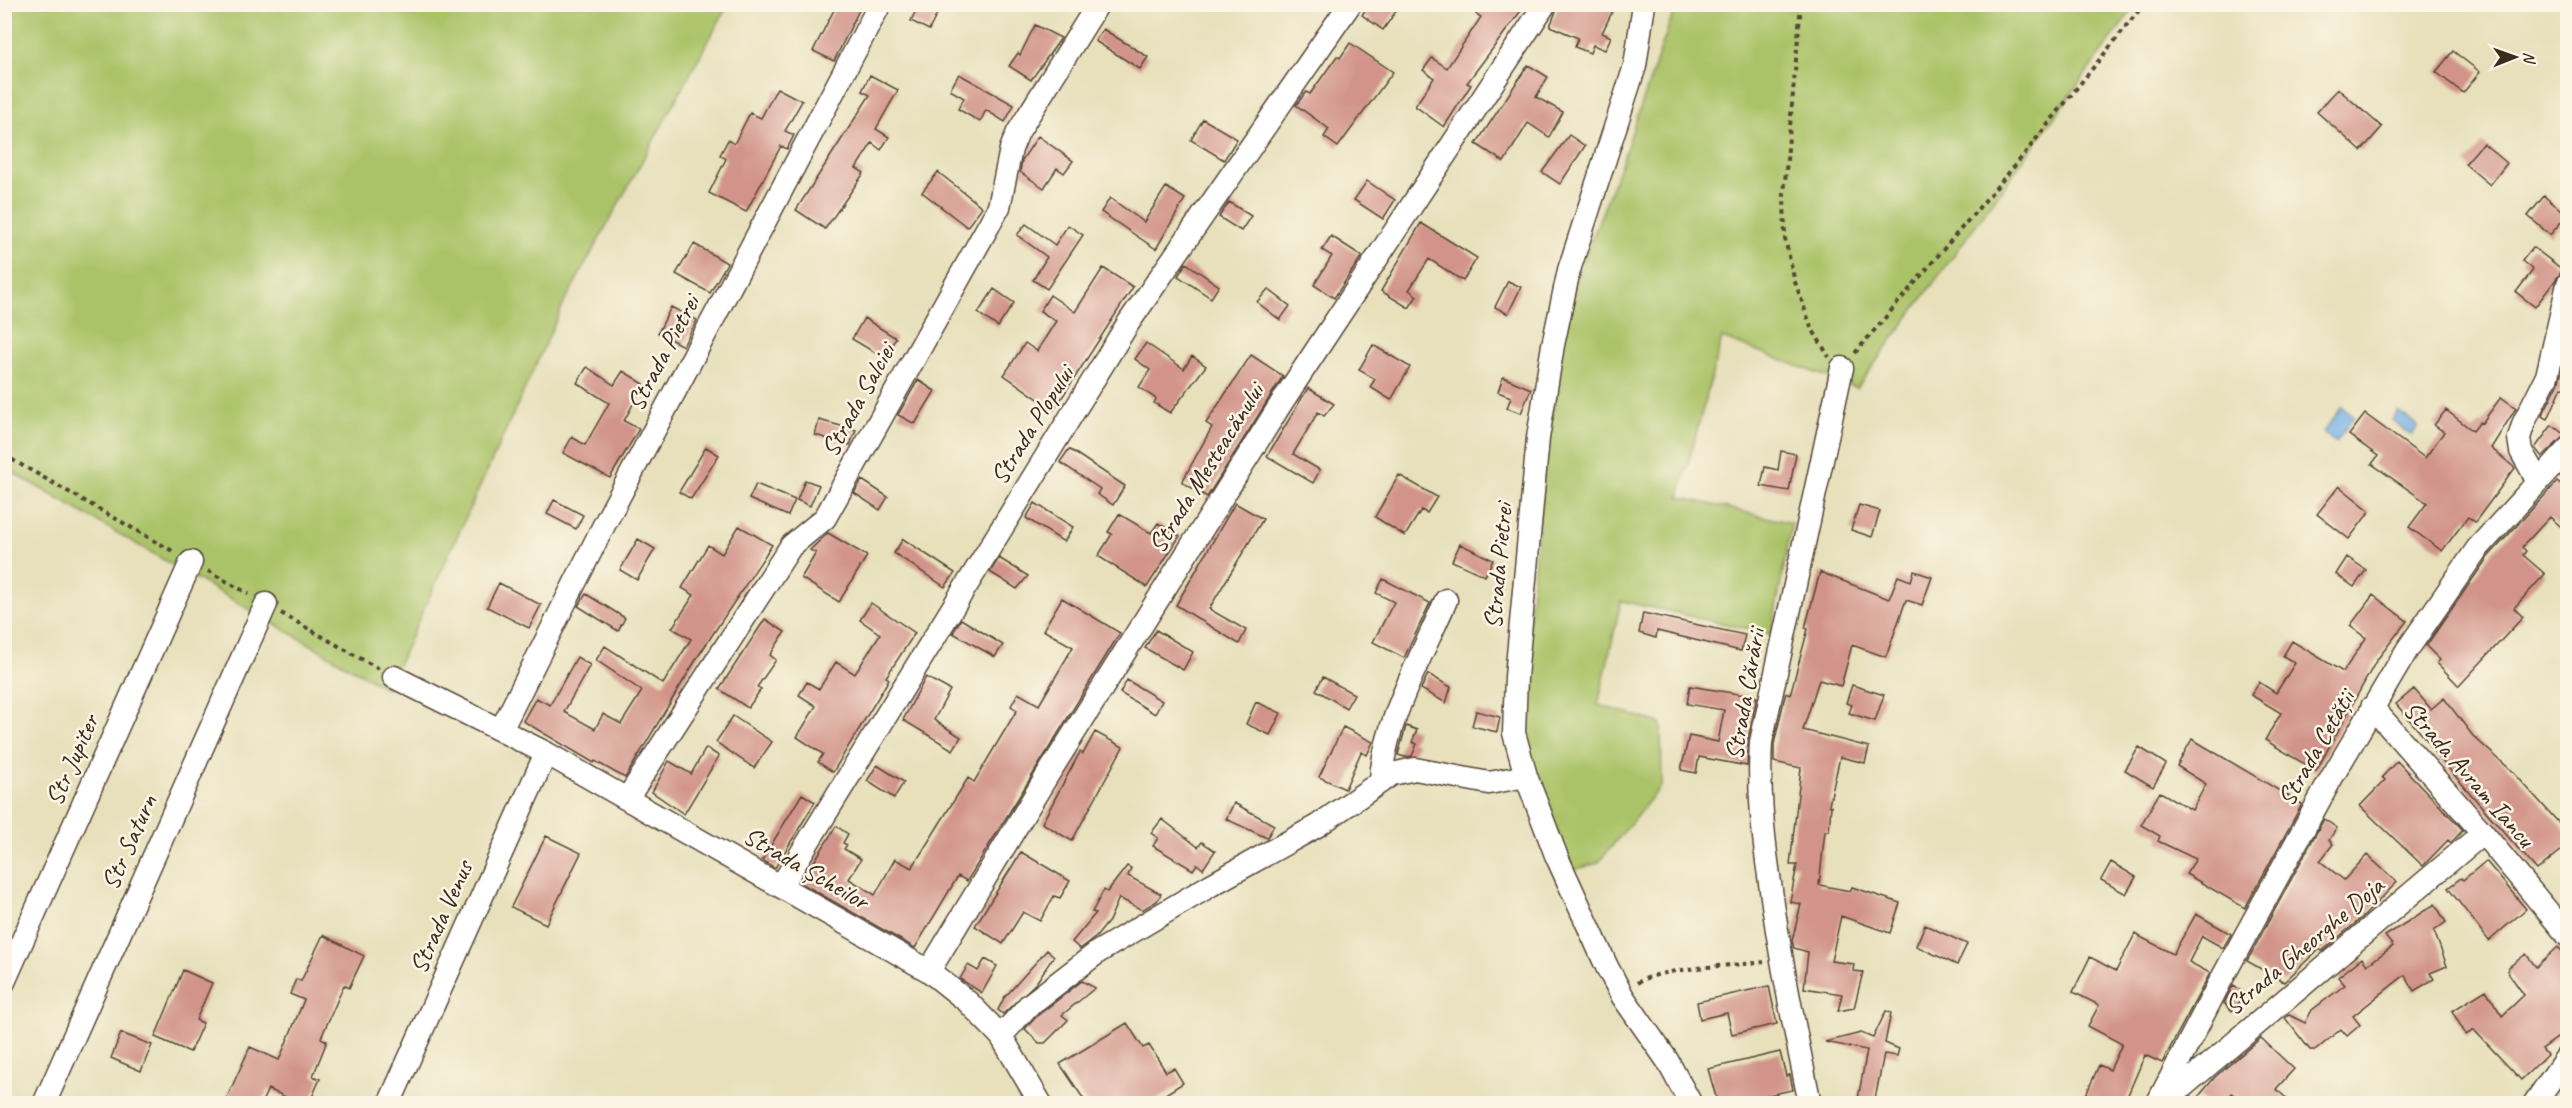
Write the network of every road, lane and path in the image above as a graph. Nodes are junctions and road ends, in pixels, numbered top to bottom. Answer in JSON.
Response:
{"nodes":[{"id":1,"x":880,"y":4,"type":"edge"},
{"id":2,"x":1098,"y":4,"type":"edge"},
{"id":3,"x":1350,"y":4,"type":"edge"},
{"id":4,"x":1545,"y":4,"type":"edge"},
{"id":5,"x":1644,"y":4,"type":"edge"},
{"id":6,"x":1801,"y":4,"type":"edge"},
{"id":7,"x":2144,"y":4,"type":"edge"},
{"id":8,"x":2568,"y":284,"type":"edge"},
{"id":9,"x":1842,"y":369,"type":"junction"},
{"id":10,"x":2568,"y":449,"type":"edge"},
{"id":11,"x":2538,"y":481,"type":"junction"},
{"id":12,"x":192,"y":562,"type":"dead end"},
{"id":13,"x":1446,"y":600,"type":"dead end"},
{"id":14,"x":266,"y":604,"type":"dead end"},
{"id":15,"x":394,"y":677,"type":"dead end"},
{"id":16,"x":2372,"y":706,"type":"junction"},
{"id":17,"x":501,"y":730,"type":"junction"},
{"id":18,"x":546,"y":753,"type":"junction"},
{"id":19,"x":1526,"y":776,"type":"junction"},
{"id":20,"x":1381,"y":780,"type":"junction"},
{"id":21,"x":627,"y":799,"type":"junction"},
{"id":22,"x":2483,"y":833,"type":"junction"},
{"id":23,"x":781,"y":886,"type":"junction"},
{"id":24,"x":2568,"y":936,"type":"edge"},
{"id":25,"x":1780,"y":961,"type":"junction"},
{"id":26,"x":929,"y":971,"type":"junction"},
{"id":27,"x":4,"y":982,"type":"edge"},
{"id":28,"x":1623,"y":997,"type":"junction"},
{"id":29,"x":1001,"y":1036,"type":"junction"},
{"id":30,"x":2568,"y":1055,"type":"edge"},
{"id":31,"x":44,"y":1104,"type":"edge"},
{"id":32,"x":389,"y":1104,"type":"edge"},
{"id":33,"x":1041,"y":1104,"type":"edge"},
{"id":34,"x":1691,"y":1104,"type":"edge"},
{"id":35,"x":1810,"y":1104,"type":"edge"},
{"id":36,"x":2157,"y":1104,"type":"edge"},
{"id":37,"x":2162,"y":1104,"type":"edge"},
{"id":38,"x":2534,"y":1104,"type":"edge"}],
"edges":[{"from":1,"to":17,"type":"street","name":"Strada Pietrei"},
{"from":2,"to":21,"type":"street","name":"Strada Salciei"},
{"from":3,"to":23,"type":"street","name":"Strada Plopului"},
{"from":4,"to":26,"type":"street","name":"Strada Mesteacănului"},
{"from":5,"to":19,"type":"street","name":"Strada Pietrei"},
{"from":6,"to":9,"type":"path"},
{"from":7,"to":9,"type":"path"},
{"from":8,"to":11,"type":"street"},
{"from":9,"to":25,"type":"street","name":"Strada Cărării"},
{"from":10,"to":11,"type":"street","name":"Strada Cetății"},
{"from":11,"to":16,"type":"street","name":"Strada Cetății"},
{"from":12,"to":27,"type":"street","name":"Str Jupiter"},
{"from":13,"to":20,"type":"street"},
{"from":14,"to":31,"type":"street","name":"Str Saturn"},
{"from":15,"to":17,"type":"street","name":"Strada Șcheilor"},
{"from":16,"to":22,"type":"street","name":"Strada Avram Iancu"},
{"from":16,"to":36,"type":"street","name":"Strada Cetății"},
{"from":17,"to":18,"type":"street","name":"Strada Șcheilor"},
{"from":18,"to":21,"type":"street","name":"Strada Șcheilor"},
{"from":18,"to":32,"type":"street","name":"Strada Venus"},
{"from":19,"to":20,"type":"street"},
{"from":19,"to":28,"type":"street","name":"Strada Pietrei"},
{"from":20,"to":29,"type":"street"},
{"from":21,"to":23,"type":"street","name":"Strada Șcheilor"},
{"from":22,"to":24,"type":"street","name":"Strada Avram Iancu"},
{"from":22,"to":37,"type":"street","name":"Strada Gheorghe Doja"},
{"from":23,"to":26,"type":"street","name":"Strada Șcheilor"},
{"from":25,"to":28,"type":"path"},
{"from":25,"to":35,"type":"street","name":"Strada Cărării"},
{"from":26,"to":29,"type":"street","name":"Strada Șcheilor"},
{"from":28,"to":34,"type":"street","name":"Strada Pietrei"},
{"from":29,"to":33,"type":"street","name":"Strada Șcheilor"},
{"from":30,"to":38,"type":"street"}]}
